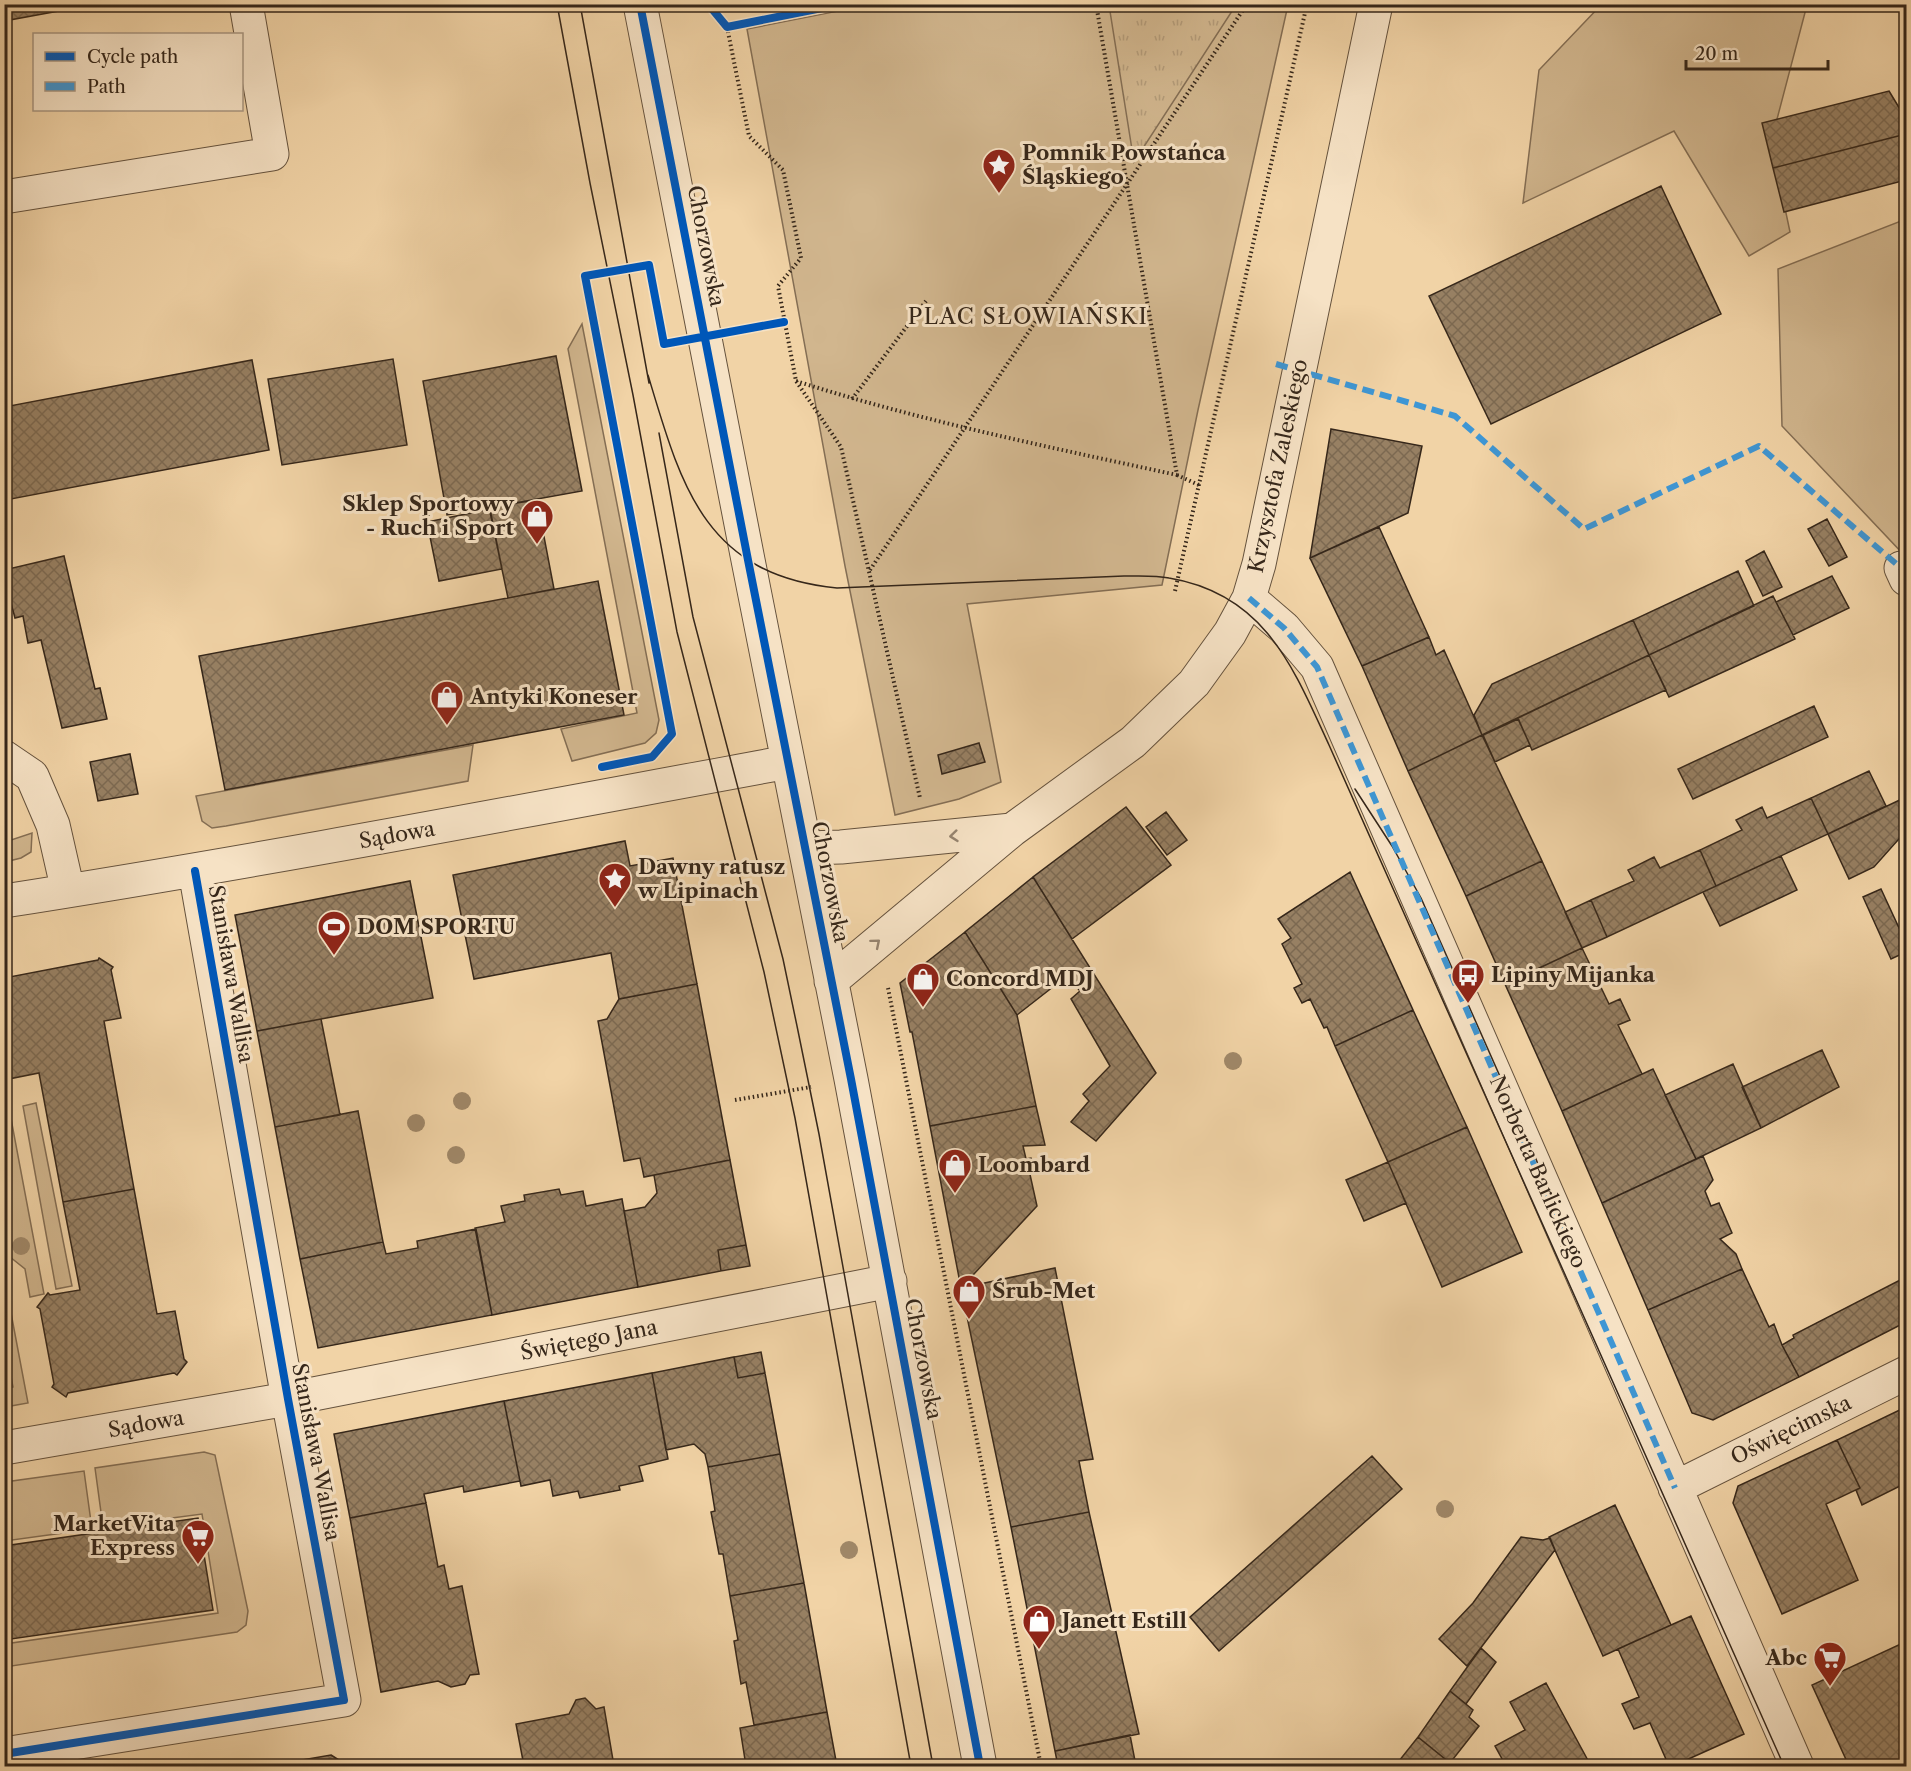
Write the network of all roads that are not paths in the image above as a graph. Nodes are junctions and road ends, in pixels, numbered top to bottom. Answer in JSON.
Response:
{"nodes":[{"id":1,"x":246,"y":4,"type":"edge"},
{"id":2,"x":640,"y":4,"type":"edge"},
{"id":3,"x":1376,"y":4,"type":"edge"},
{"id":4,"x":4,"y":197,"type":"edge"},
{"id":5,"x":1249,"y":598,"type":"junction"},
{"id":6,"x":4,"y":757,"type":"edge"},
{"id":7,"x":788,"y":762,"type":"junction"},
{"id":8,"x":1012,"y":830,"type":"junction"},
{"id":9,"x":805,"y":848,"type":"junction"},
{"id":10,"x":195,"y":871,"type":"junction"},
{"id":11,"x":68,"y":891,"type":"junction"},
{"id":12,"x":4,"y":901,"type":"edge"},
{"id":13,"x":831,"y":981,"type":"junction"},
{"id":14,"x":890,"y":1281,"type":"junction"},
{"id":15,"x":1906,"y":1372,"type":"edge"},
{"id":16,"x":288,"y":1399,"type":"junction"},
{"id":17,"x":5,"y":1448,"type":"edge"},
{"id":18,"x":1675,"y":1488,"type":"junction"},
{"id":19,"x":4,"y":1754,"type":"edge"},
{"id":20,"x":86,"y":1754,"type":"edge"},
{"id":21,"x":980,"y":1767,"type":"edge"},
{"id":22,"x":1797,"y":1767,"type":"edge"}],
"edges":[{"from":1,"to":4,"type":"street"},
{"from":2,"to":7,"type":"street","name":"Chorzowska"},
{"from":3,"to":5,"type":"street","name":"Krzysztofa Zaleskiego"},
{"from":5,"to":8,"type":"street","name":"Krzysztofa Zaleskiego"},
{"from":5,"to":18,"type":"street","name":"Norberta Barlickiego"},
{"from":6,"to":11,"type":"street"},
{"from":7,"to":9,"type":"street","name":"Chorzowska"},
{"from":7,"to":10,"type":"street","name":"Sądowa"},
{"from":8,"to":9,"type":"street","one_way":true},
{"from":13,"to":8,"type":"street","name":"Krzysztofa Zaleskiego","one_way":true},
{"from":9,"to":13,"type":"street","name":"Chorzowska"},
{"from":10,"to":11,"type":"street","name":"Sądowa"},
{"from":10,"to":16,"type":"street","name":"Stanisława Wallisa"},
{"from":11,"to":12,"type":"street","name":"Sądowa"},
{"from":13,"to":14,"type":"street","name":"Chorzowska"},
{"from":14,"to":16,"type":"street","name":"Świętego Jana"},
{"from":14,"to":21,"type":"street","name":"Chorzowska"},
{"from":15,"to":18,"type":"street","name":"Oświęcimska"},
{"from":16,"to":17,"type":"street","name":"Sądowa"},
{"from":16,"to":20,"type":"street","name":"Stanisława Wallisa"},
{"from":18,"to":22,"type":"street","name":"Norberta Barlickiego"},
{"from":19,"to":20,"type":"street","name":"Stanisława Wallisa"}]}
